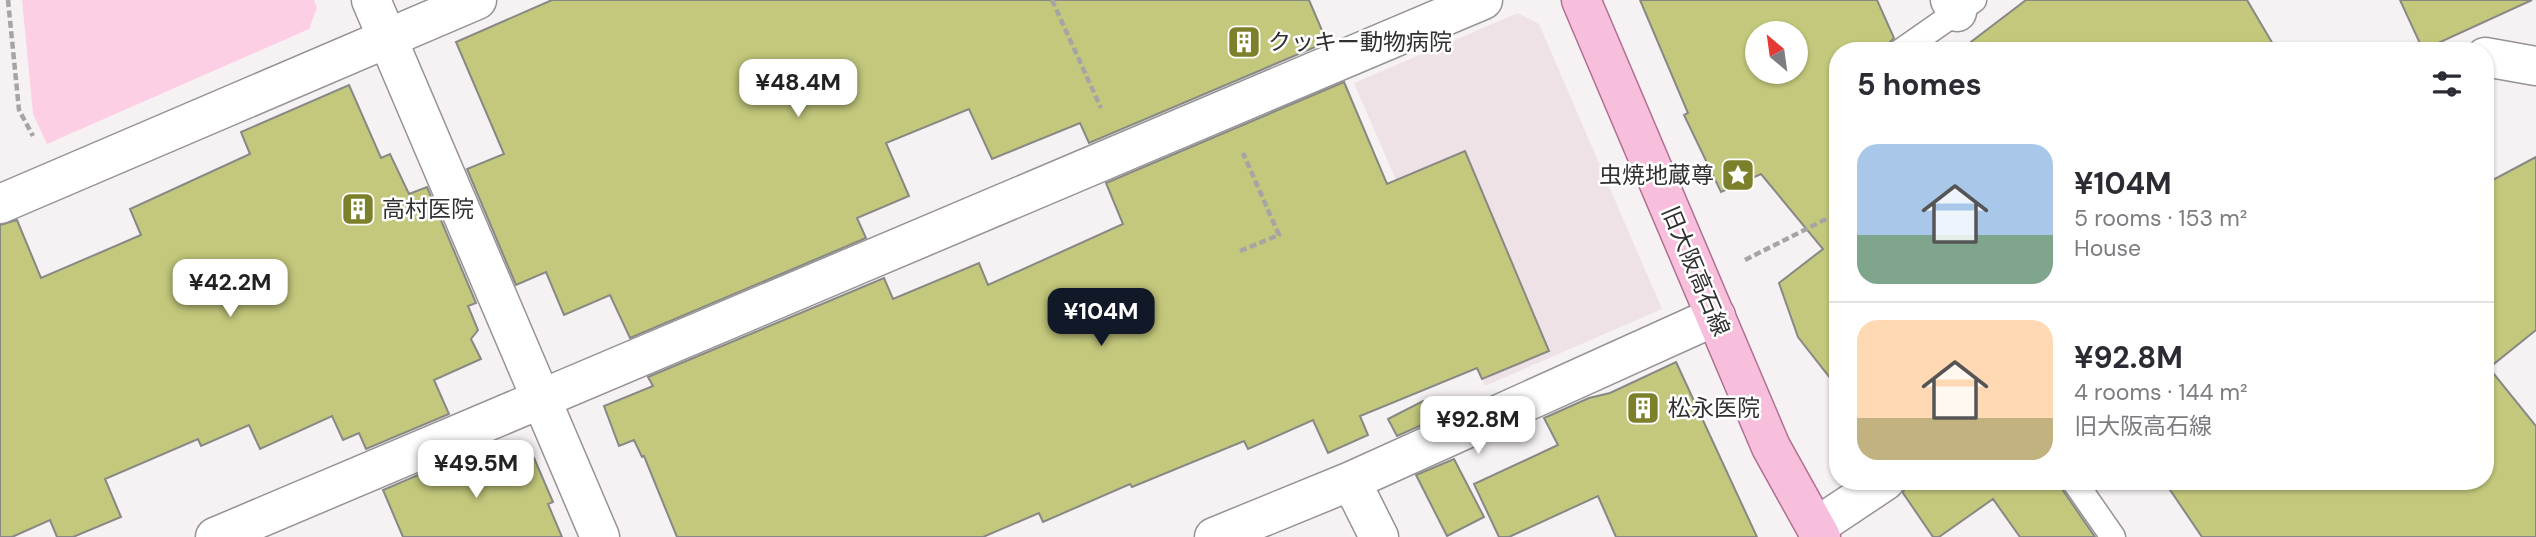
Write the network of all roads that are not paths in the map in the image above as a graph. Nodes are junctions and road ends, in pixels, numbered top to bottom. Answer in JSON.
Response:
{"nodes":[{"id":1,"x":371,"y":0,"type":"edge"},
{"id":2,"x":477,"y":0,"type":"edge"},
{"id":3,"x":1483,"y":0,"type":"edge"},
{"id":4,"x":1581,"y":0,"type":"edge"},
{"id":5,"x":1961,"y":4,"type":"edge"},
{"id":6,"x":388,"y":38,"type":"junction"},
{"id":7,"x":1912,"y":42,"type":"edge"},
{"id":8,"x":2494,"y":59,"type":"edge"},
{"id":9,"x":2536,"y":66,"type":"edge"},
{"id":10,"x":0,"y":205,"type":"edge"},
{"id":11,"x":1708,"y":299,"type":"junction"},
{"id":12,"x":542,"y":398,"type":"junction"},
{"id":13,"x":1351,"y":481,"type":"junction"},
{"id":14,"x":1873,"y":490,"type":"edge"},
{"id":15,"x":2080,"y":490,"type":"edge"},
{"id":16,"x":1819,"y":532,"type":"edge"},
{"id":17,"x":215,"y":537,"type":"edge"},
{"id":18,"x":600,"y":537,"type":"edge"},
{"id":19,"x":1214,"y":537,"type":"edge"},
{"id":20,"x":1379,"y":537,"type":"edge"},
{"id":21,"x":2113,"y":537,"type":"edge"}],
"edges":[{"from":1,"to":6,"type":"street"},
{"from":2,"to":6,"type":"street"},
{"from":3,"to":12,"type":"street"},
{"from":4,"to":11,"type":"main road","name":"旧大阪高石線"},
{"from":5,"to":7,"type":"lane"},
{"from":6,"to":10,"type":"street"},
{"from":6,"to":12,"type":"street"},
{"from":8,"to":9,"type":"street"},
{"from":11,"to":13,"type":"street"},
{"from":11,"to":16,"type":"main road","name":"旧大阪高石線"},
{"from":12,"to":17,"type":"street"},
{"from":12,"to":18,"type":"street"},
{"from":13,"to":19,"type":"street"},
{"from":13,"to":20,"type":"street"},
{"from":14,"to":16,"type":"street"},
{"from":15,"to":21,"type":"lane"}]}
